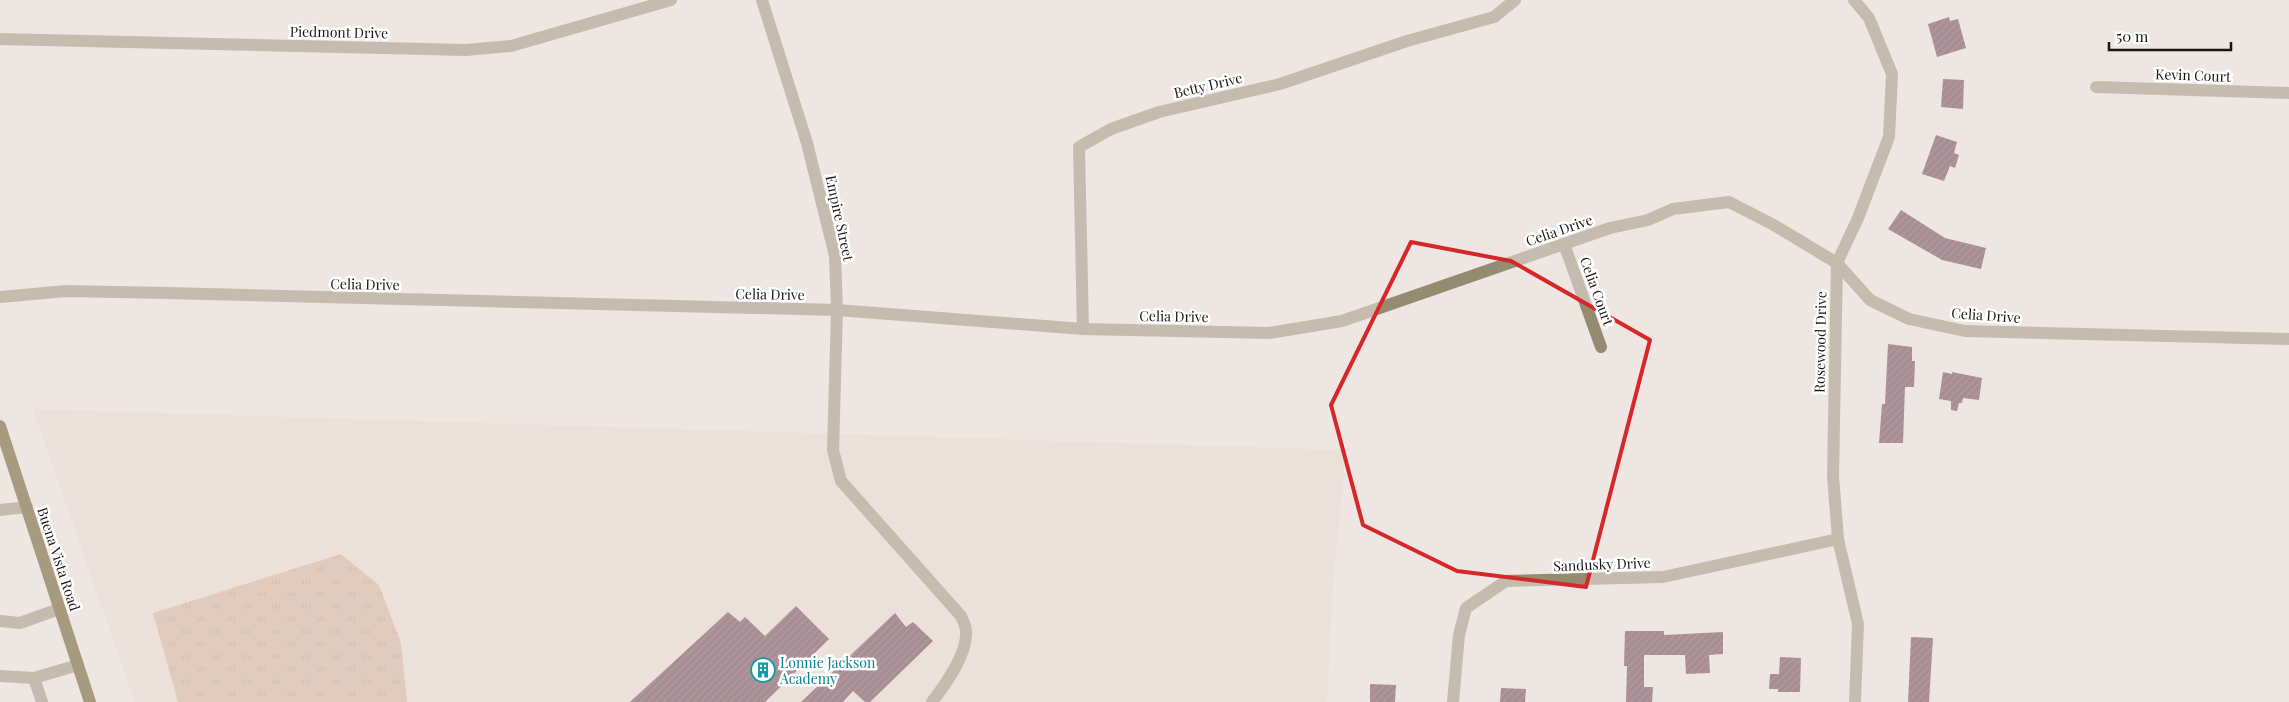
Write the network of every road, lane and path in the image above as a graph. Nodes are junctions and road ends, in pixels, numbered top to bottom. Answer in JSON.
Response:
{"nodes":[{"id":1,"x":671,"y":0,"type":"edge"},
{"id":2,"x":762,"y":0,"type":"edge"},
{"id":3,"x":1515,"y":0,"type":"edge"},
{"id":4,"x":1854,"y":0,"type":"edge"},
{"id":5,"x":0,"y":39,"type":"edge"},
{"id":6,"x":2096,"y":87,"type":"dead end"},
{"id":7,"x":2289,"y":93,"type":"edge"},
{"id":8,"x":1564,"y":244,"type":"junction"},
{"id":9,"x":1837,"y":263,"type":"junction"},
{"id":10,"x":0,"y":297,"type":"edge"},
{"id":11,"x":837,"y":310,"type":"junction"},
{"id":12,"x":1083,"y":329,"type":"junction"},
{"id":13,"x":2289,"y":339,"type":"edge"},
{"id":14,"x":1601,"y":347,"type":"dead end"},
{"id":15,"x":1,"y":431,"type":"edge"},
{"id":16,"x":27,"y":507,"type":"junction"},
{"id":17,"x":0,"y":510,"type":"edge"},
{"id":18,"x":1838,"y":539,"type":"junction"},
{"id":19,"x":59,"y":608,"type":"junction"},
{"id":20,"x":0,"y":621,"type":"edge"},
{"id":21,"x":78,"y":665,"type":"junction"},
{"id":22,"x":0,"y":676,"type":"edge"},
{"id":23,"x":34,"y":678,"type":"junction"},
{"id":24,"x":42,"y":702,"type":"edge"},
{"id":25,"x":90,"y":702,"type":"edge"},
{"id":26,"x":932,"y":702,"type":"edge"},
{"id":27,"x":1453,"y":702,"type":"edge"},
{"id":28,"x":1855,"y":702,"type":"edge"}],
"edges":[{"from":1,"to":5,"type":"street","name":"Piedmont Drive"},
{"from":2,"to":11,"type":"street","name":"Empire Street"},
{"from":3,"to":12,"type":"street","name":"Betty Drive"},
{"from":4,"to":9,"type":"street","name":"Rosewood Drive"},
{"from":6,"to":7,"type":"street","name":"Kevin Court"},
{"from":8,"to":9,"type":"street","name":"Celia Drive"},
{"from":8,"to":12,"type":"street","name":"Celia Drive"},
{"from":8,"to":14,"type":"street","name":"Celia Court"},
{"from":9,"to":13,"type":"street","name":"Celia Drive"},
{"from":9,"to":18,"type":"street","name":"Rosewood Drive"},
{"from":10,"to":11,"type":"street","name":"Celia Drive"},
{"from":11,"to":12,"type":"street","name":"Celia Drive"},
{"from":11,"to":26,"type":"street","name":"Empire Street"},
{"from":15,"to":16,"type":"main road","name":"Buena Vista Road"},
{"from":16,"to":17,"type":"street"},
{"from":16,"to":19,"type":"main road","name":"Buena Vista Road"},
{"from":18,"to":27,"type":"street","name":"Sandusky Drive"},
{"from":18,"to":28,"type":"street","name":"Rosewood Drive"},
{"from":19,"to":20,"type":"street"},
{"from":19,"to":21,"type":"main road","name":"Buena Vista Road"},
{"from":21,"to":23,"type":"street"},
{"from":21,"to":25,"type":"main road","name":"Buena Vista Road"},
{"from":22,"to":23,"type":"street"},
{"from":23,"to":24,"type":"street"}]}
